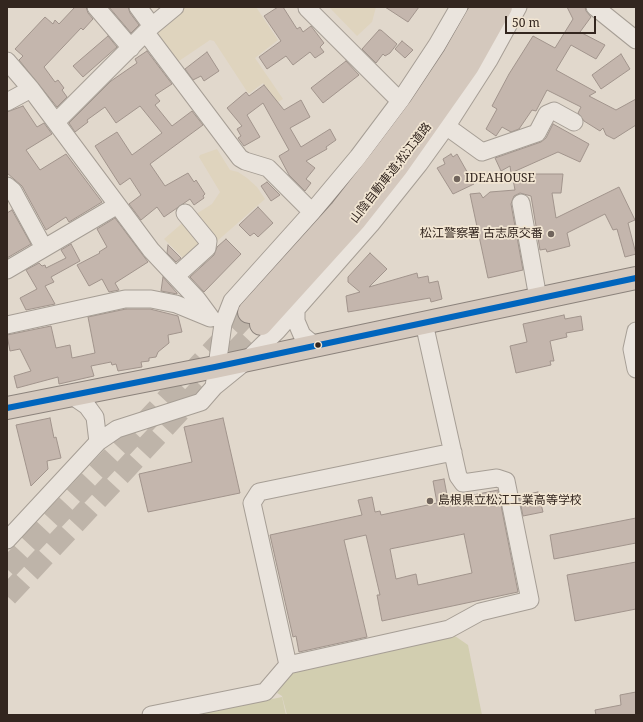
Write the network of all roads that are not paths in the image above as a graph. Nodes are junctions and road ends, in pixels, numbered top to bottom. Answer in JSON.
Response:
{"nodes":[{"id":1,"x":96,"y":7,"type":"edge"},
{"id":2,"x":138,"y":7,"type":"edge"},
{"id":3,"x":175,"y":7,"type":"edge"},
{"id":4,"x":307,"y":7,"type":"edge"},
{"id":5,"x":459,"y":7,"type":"edge"},
{"id":6,"x":482,"y":7,"type":"edge"},
{"id":7,"x":501,"y":7,"type":"edge"},
{"id":8,"x":518,"y":7,"type":"edge"},
{"id":9,"x":595,"y":7,"type":"edge"},
{"id":10,"x":149,"y":29,"type":"junction"},
{"id":11,"x":636,"y":40,"type":"edge"},
{"id":12,"x":131,"y":48,"type":"junction"},
{"id":13,"x":7,"y":61,"type":"edge"},
{"id":14,"x":31,"y":90,"type":"junction"},
{"id":15,"x":400,"y":101,"type":"junction"},
{"id":16,"x":7,"y":102,"type":"edge"},
{"id":17,"x":56,"y":122,"type":"junction"},
{"id":18,"x":574,"y":122,"type":"dead end"},
{"id":19,"x":446,"y":126,"type":"junction"},
{"id":20,"x":7,"y":186,"type":"edge"},
{"id":21,"x":521,"y":203,"type":"dead end"},
{"id":22,"x":116,"y":206,"type":"junction"},
{"id":23,"x":312,"y":212,"type":"junction"},
{"id":24,"x":185,"y":213,"type":"dead end"},
{"id":25,"x":44,"y":248,"type":"junction"},
{"id":26,"x":7,"y":270,"type":"edge"},
{"id":27,"x":176,"y":276,"type":"junction"},
{"id":28,"x":636,"y":278,"type":"edge"},
{"id":29,"x":538,"y":298,"type":"junction"},
{"id":30,"x":296,"y":309,"type":"junction"},
{"id":31,"x":217,"y":321,"type":"junction"},
{"id":32,"x":424,"y":323,"type":"junction"},
{"id":33,"x":7,"y":325,"type":"edge"},
{"id":34,"x":635,"y":336,"type":"edge"},
{"id":35,"x":314,"y":345,"type":"junction"},
{"id":36,"x":246,"y":361,"type":"junction"},
{"id":37,"x":636,"y":369,"type":"edge"},
{"id":38,"x":214,"y":377,"type":"junction"},
{"id":39,"x":71,"y":395,"type":"junction"},
{"id":40,"x":7,"y":408,"type":"edge"},
{"id":41,"x":98,"y":442,"type":"junction"},
{"id":42,"x":453,"y":452,"type":"junction"},
{"id":43,"x":7,"y":540,"type":"edge"},
{"id":44,"x":288,"y":665,"type":"junction"},
{"id":45,"x":151,"y":715,"type":"edge"}],
"edges":[{"from":1,"to":12,"type":"street"},
{"from":2,"to":10,"type":"street"},
{"from":3,"to":10,"type":"street"},
{"from":4,"to":15,"type":"street"},
{"from":5,"to":15,"type":"street"},
{"from":6,"to":7,"type":"highway","name":"山陰自動車道;松江道路"},
{"from":8,"to":19,"type":"street"},
{"from":9,"to":11,"type":"street"},
{"from":10,"to":12,"type":"street"},
{"from":10,"to":23,"type":"street"},
{"from":12,"to":17,"type":"street"},
{"from":13,"to":14,"type":"street"},
{"from":14,"to":16,"type":"street"},
{"from":14,"to":17,"type":"street"},
{"from":15,"to":23,"type":"street"},
{"from":17,"to":22,"type":"street"},
{"from":18,"to":19,"type":"street"},
{"from":19,"to":30,"type":"street"},
{"from":20,"to":25,"type":"street"},
{"from":21,"to":29,"type":"street"},
{"from":22,"to":25,"type":"street"},
{"from":22,"to":27,"type":"street"},
{"from":23,"to":31,"type":"street"},
{"from":24,"to":27,"type":"street"},
{"from":25,"to":26,"type":"street"},
{"from":27,"to":31,"type":"street"},
{"from":28,"to":29,"type":"highway"},
{"from":29,"to":32,"type":"highway"},
{"from":30,"to":35,"type":"street"},
{"from":30,"to":36,"type":"street"},
{"from":31,"to":33,"type":"street"},
{"from":31,"to":38,"type":"street"},
{"from":32,"to":35,"type":"highway"},
{"from":32,"to":42,"type":"street"},
{"from":34,"to":37,"type":"street"},
{"from":35,"to":36,"type":"highway"},
{"from":36,"to":38,"type":"highway"},
{"from":38,"to":39,"type":"highway"},
{"from":38,"to":41,"type":"street"},
{"from":39,"to":40,"type":"highway"},
{"from":39,"to":41,"type":"street"},
{"from":41,"to":43,"type":"street"},
{"from":42,"to":44,"type":"street"},
{"from":42,"to":44,"type":"street"},
{"from":44,"to":45,"type":"street"}]}
